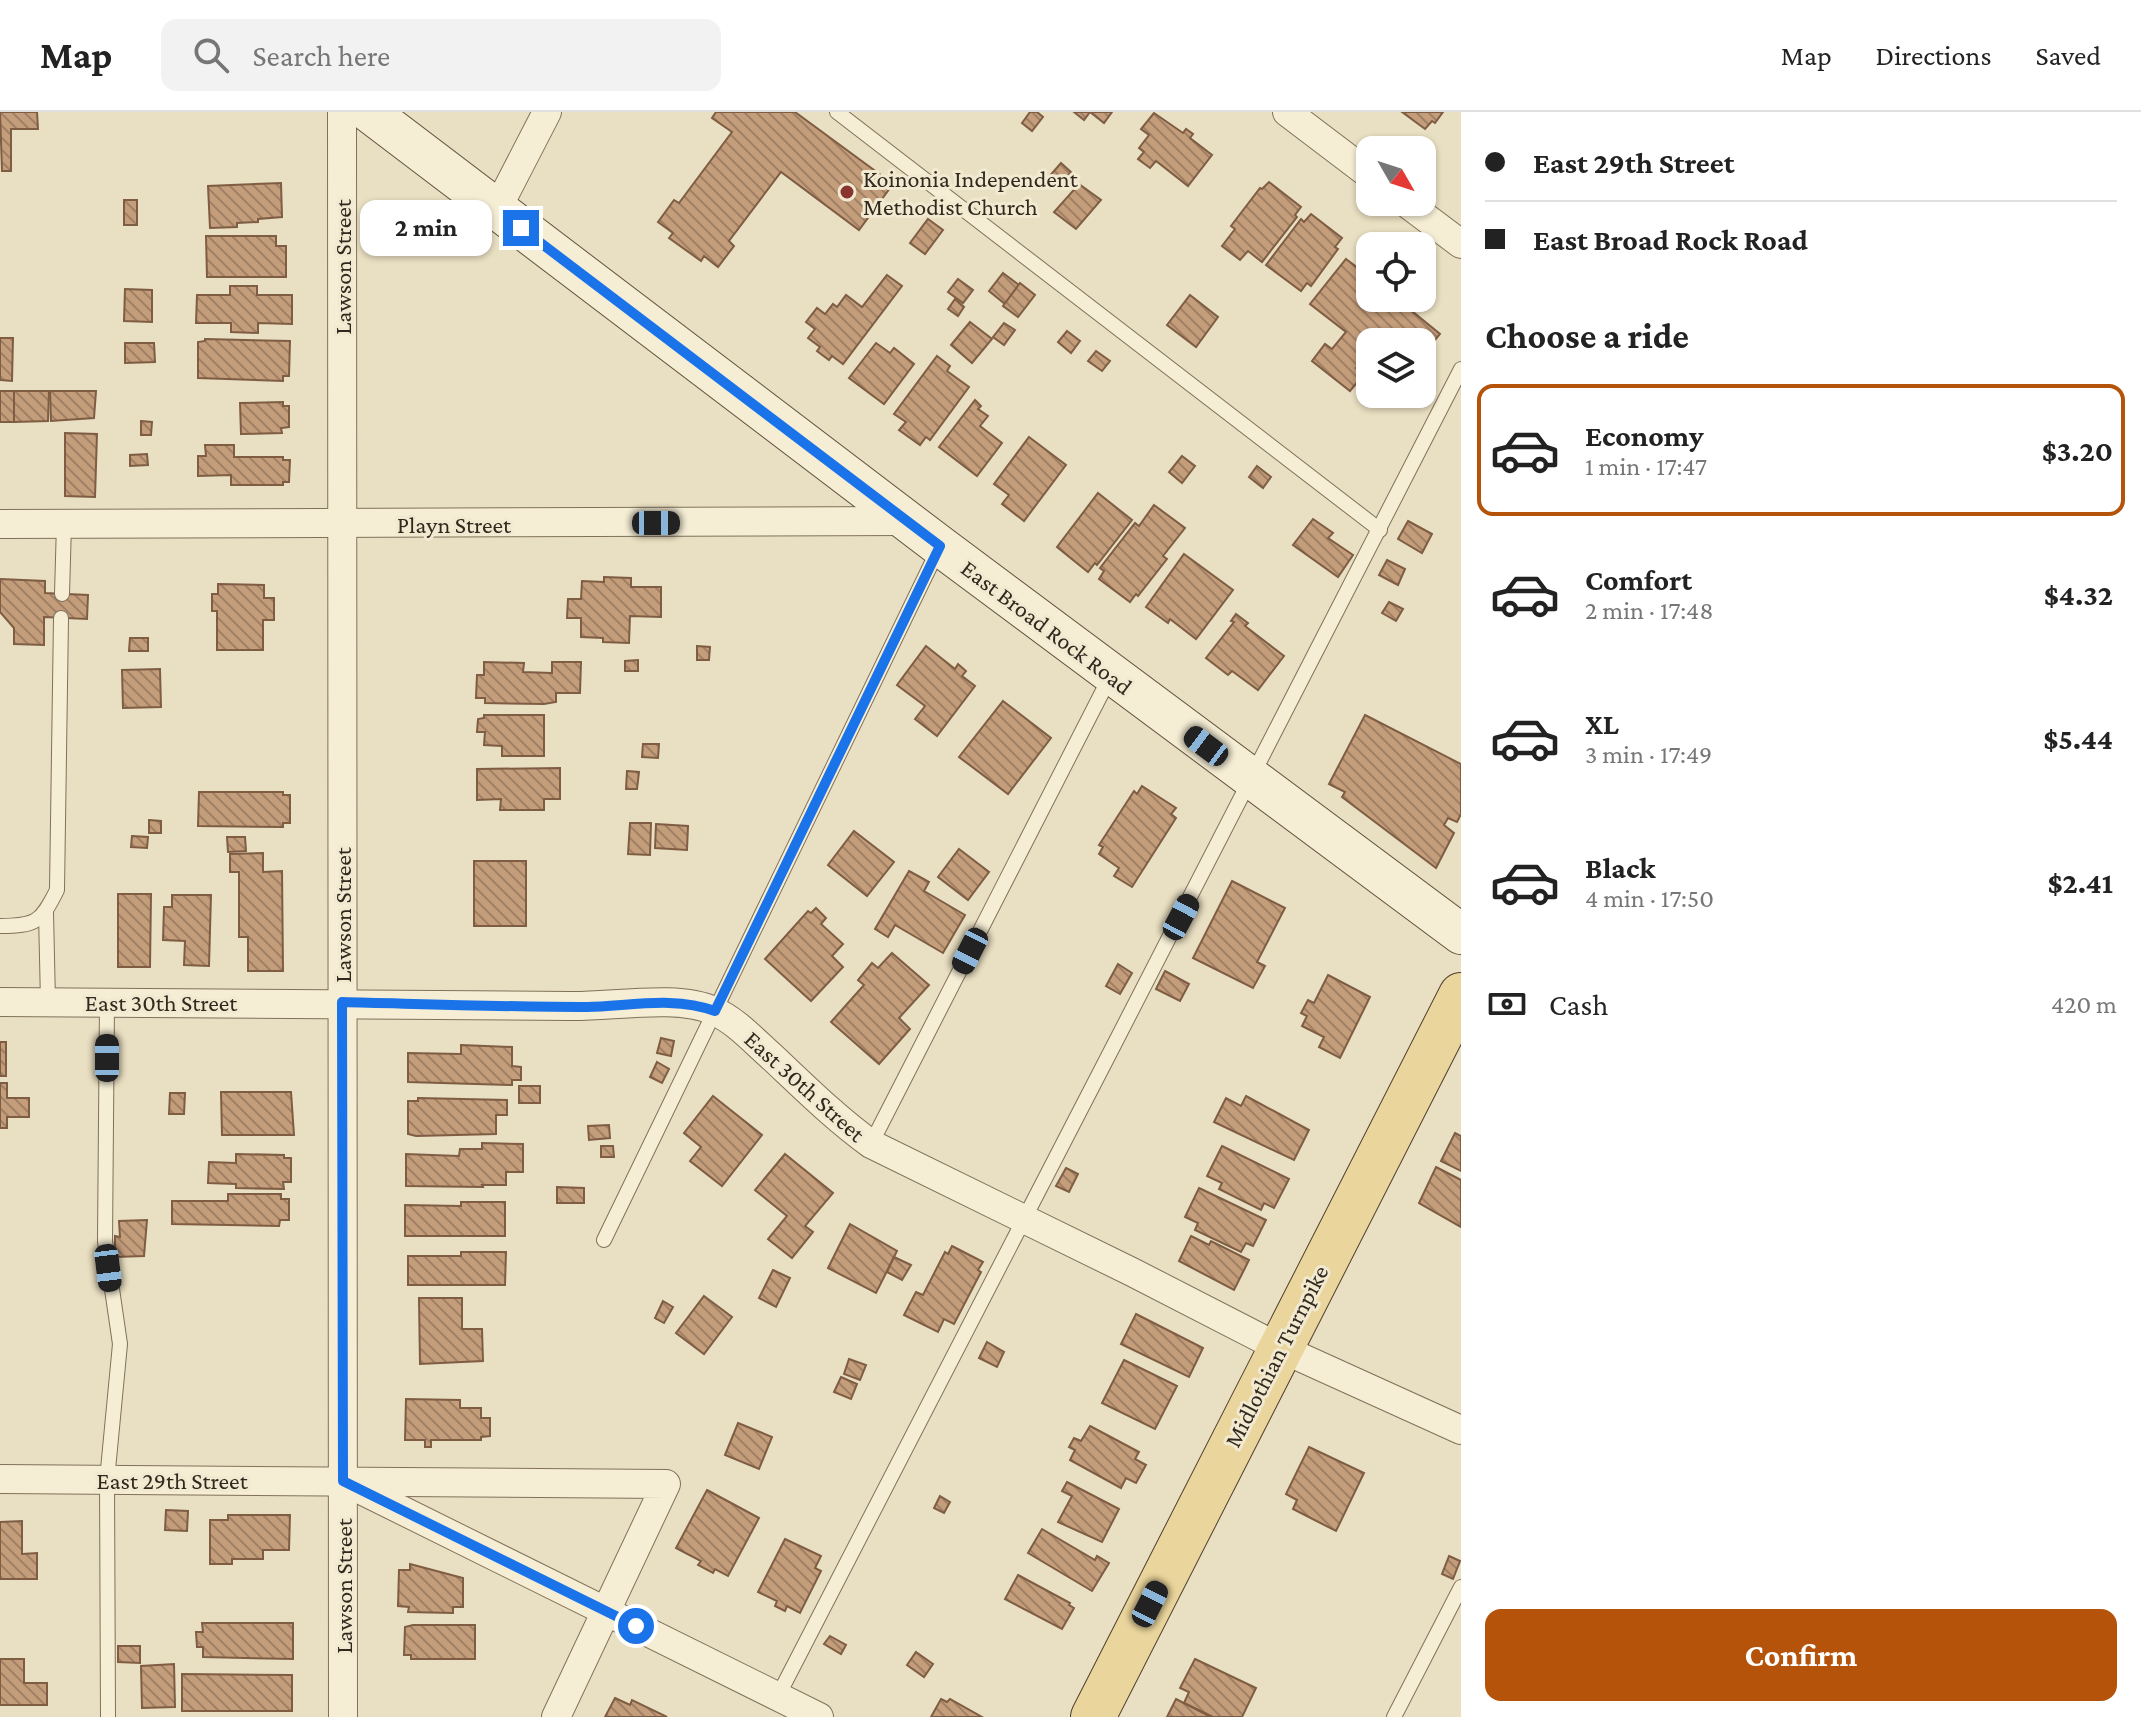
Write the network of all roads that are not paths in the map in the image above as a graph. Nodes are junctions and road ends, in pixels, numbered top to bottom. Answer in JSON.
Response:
{"nodes":[{"id":1,"x":342,"y":112,"type":"edge"},
{"id":2,"x":369,"y":112,"type":"edge"},
{"id":3,"x":547,"y":112,"type":"edge"},
{"id":4,"x":837,"y":112,"type":"edge"},
{"id":5,"x":1287,"y":112,"type":"edge"},
{"id":6,"x":1356,"y":164,"type":"edge"},
{"id":7,"x":497,"y":209,"type":"junction"},
{"id":8,"x":1424,"y":216,"type":"edge"},
{"id":9,"x":1461,"y":244,"type":"edge"},
{"id":10,"x":1461,"y":369,"type":"edge"},
{"id":11,"x":908,"y":521,"type":"junction"},
{"id":12,"x":0,"y":524,"type":"edge"},
{"id":13,"x":64,"y":524,"type":"junction"},
{"id":14,"x":342,"y":525,"type":"junction"},
{"id":15,"x":1380,"y":530,"type":"junction"},
{"id":16,"x":940,"y":546,"type":"junction"},
{"id":17,"x":62,"y":594,"type":"dead end"},
{"id":18,"x":61,"y":618,"type":"dead end"},
{"id":19,"x":1112,"y":675,"type":"junction"},
{"id":20,"x":1253,"y":781,"type":"junction"},
{"id":21,"x":46,"y":913,"type":"junction"},
{"id":22,"x":0,"y":926,"type":"edge"},
{"id":23,"x":1461,"y":934,"type":"edge"},
{"id":24,"x":1461,"y":995,"type":"edge"},
{"id":25,"x":0,"y":1002,"type":"edge"},
{"id":26,"x":48,"y":1002,"type":"junction"},
{"id":27,"x":107,"y":1002,"type":"junction"},
{"id":28,"x":342,"y":1002,"type":"junction"},
{"id":29,"x":715,"y":1011,"type":"junction"},
{"id":30,"x":871,"y":1144,"type":"junction"},
{"id":31,"x":1022,"y":1218,"type":"junction"},
{"id":32,"x":604,"y":1240,"type":"dead end"},
{"id":33,"x":1280,"y":1348,"type":"junction"},
{"id":34,"x":1461,"y":1430,"type":"edge"},
{"id":35,"x":0,"y":1479,"type":"edge"},
{"id":36,"x":107,"y":1480,"type":"junction"},
{"id":37,"x":343,"y":1481,"type":"junction"},
{"id":38,"x":1461,"y":1587,"type":"edge"},
{"id":39,"x":607,"y":1612,"type":"junction"},
{"id":40,"x":778,"y":1696,"type":"junction"},
{"id":41,"x":1397,"y":1716,"type":"edge"},
{"id":42,"x":108,"y":1717,"type":"edge"},
{"id":43,"x":343,"y":1717,"type":"edge"},
{"id":44,"x":556,"y":1717,"type":"edge"},
{"id":45,"x":819,"y":1717,"type":"edge"},
{"id":46,"x":1093,"y":1717,"type":"edge"}],
"edges":[{"from":1,"to":14,"type":"street","name":"Lawson Street"},
{"from":2,"to":7,"type":"main road","name":"East Broad Rock Road"},
{"from":3,"to":7,"type":"street"},
{"from":4,"to":15,"type":"lane"},
{"from":5,"to":6,"type":"street"},
{"from":7,"to":11,"type":"main road","name":"East Broad Rock Road"},
{"from":8,"to":9,"type":"street"},
{"from":10,"to":15,"type":"lane"},
{"from":11,"to":14,"type":"street","name":"Playn Street"},
{"from":11,"to":16,"type":"main road","name":"East Broad Rock Road"},
{"from":12,"to":13,"type":"street","name":"Playn Street"},
{"from":13,"to":14,"type":"street","name":"Playn Street"},
{"from":13,"to":17,"type":"lane"},
{"from":14,"to":28,"type":"street","name":"Lawson Street"},
{"from":15,"to":20,"type":"lane"},
{"from":16,"to":19,"type":"main road","name":"East Broad Rock Road"},
{"from":16,"to":29,"type":"lane"},
{"from":18,"to":21,"type":"lane"},
{"from":19,"to":20,"type":"main road","name":"East Broad Rock Road"},
{"from":19,"to":30,"type":"lane"},
{"from":20,"to":23,"type":"main road","name":"East Broad Rock Road"},
{"from":20,"to":31,"type":"lane"},
{"from":21,"to":22,"type":"lane"},
{"from":21,"to":26,"type":"lane"},
{"from":24,"to":33,"type":"main road","name":"Midlothian Turnpike"},
{"from":25,"to":26,"type":"street","name":"East 30th Street"},
{"from":26,"to":27,"type":"street","name":"East 30th Street"},
{"from":27,"to":28,"type":"street","name":"East 30th Street"},
{"from":27,"to":36,"type":"lane"},
{"from":28,"to":29,"type":"street","name":"East 30th Street"},
{"from":28,"to":37,"type":"street","name":"Lawson Street"},
{"from":29,"to":30,"type":"street","name":"East 30th Street"},
{"from":29,"to":32,"type":"lane"},
{"from":30,"to":31,"type":"street","name":"East 30th Street"},
{"from":31,"to":33,"type":"street","name":"East 30th Street"},
{"from":31,"to":40,"type":"lane"},
{"from":33,"to":34,"type":"street","name":"East 30th Street"},
{"from":33,"to":46,"type":"main road","name":"Midlothian Turnpike"},
{"from":35,"to":36,"type":"street","name":"East 29th Street"},
{"from":36,"to":37,"type":"street","name":"East 29th Street"},
{"from":36,"to":42,"type":"lane"},
{"from":37,"to":39,"type":"street","name":"East 29th Street"},
{"from":37,"to":39,"type":"street","name":"East 29th Street"},
{"from":37,"to":43,"type":"street","name":"Lawson Street"},
{"from":38,"to":41,"type":"lane"},
{"from":39,"to":40,"type":"street","name":"East 29th Street"},
{"from":39,"to":44,"type":"street"},
{"from":40,"to":45,"type":"street","name":"East 29th Street"}]}
